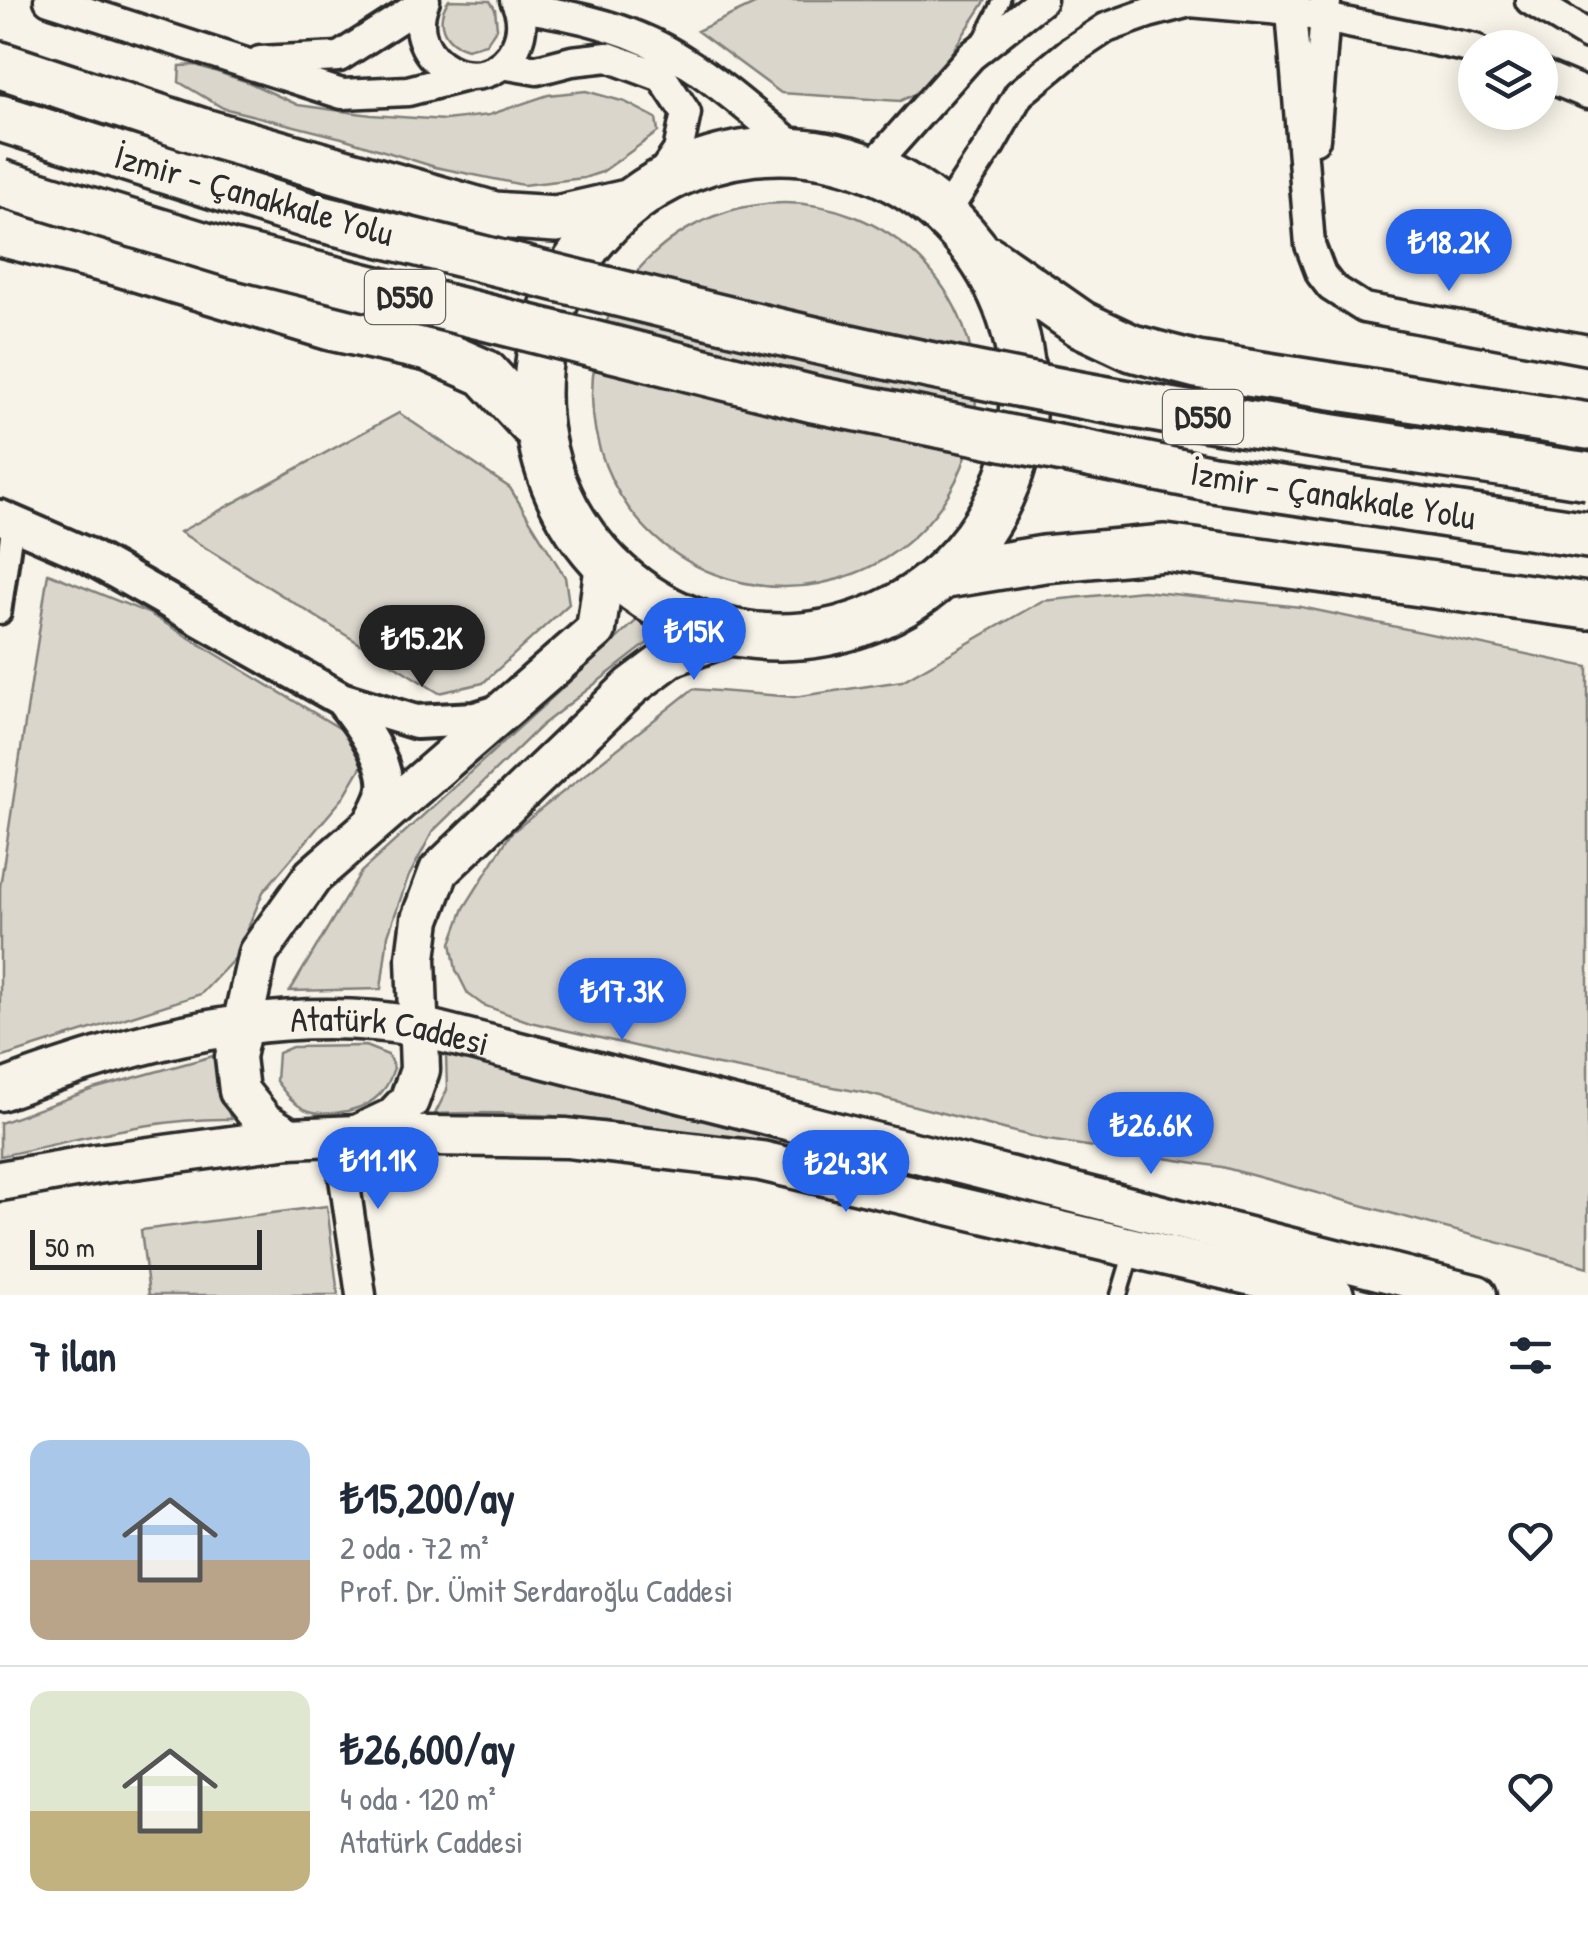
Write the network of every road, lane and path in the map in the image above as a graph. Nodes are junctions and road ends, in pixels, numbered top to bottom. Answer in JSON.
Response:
{"nodes":[{"id":1,"x":48,"y":0,"type":"edge"},
{"id":2,"x":1002,"y":0,"type":"edge"},
{"id":3,"x":1042,"y":0,"type":"edge"},
{"id":4,"x":1530,"y":0,"type":"edge"},
{"id":5,"x":424,"y":2,"type":"edge"},
{"id":6,"x":517,"y":3,"type":"edge"},
{"id":7,"x":1292,"y":5,"type":"edge"},
{"id":8,"x":1325,"y":9,"type":"edge"},
{"id":9,"x":1588,"y":34,"type":"edge"},
{"id":10,"x":1458,"y":44,"type":"edge"},
{"id":11,"x":975,"y":52,"type":"junction"},
{"id":12,"x":243,"y":62,"type":"junction"},
{"id":13,"x":0,"y":64,"type":"edge"},
{"id":14,"x":502,"y":64,"type":"junction"},
{"id":15,"x":470,"y":75,"type":"junction"},
{"id":16,"x":1558,"y":82,"type":"edge"},
{"id":17,"x":1588,"y":94,"type":"edge"},
{"id":18,"x":0,"y":118,"type":"edge"},
{"id":19,"x":796,"y":148,"type":"junction"},
{"id":20,"x":870,"y":169,"type":"junction"},
{"id":21,"x":0,"y":183,"type":"edge"},
{"id":22,"x":641,"y":194,"type":"junction"},
{"id":23,"x":945,"y":212,"type":"junction"},
{"id":24,"x":1308,"y":230,"type":"junction"},
{"id":25,"x":0,"y":232,"type":"edge"},
{"id":26,"x":987,"y":258,"type":"junction"},
{"id":27,"x":1588,"y":350,"type":"edge"},
{"id":28,"x":531,"y":423,"type":"junction"},
{"id":29,"x":1588,"y":426,"type":"edge"},
{"id":30,"x":1588,"y":476,"type":"edge"},
{"id":31,"x":4,"y":522,"type":"edge"},
{"id":32,"x":1588,"y":535,"type":"edge"},
{"id":33,"x":605,"y":564,"type":"junction"},
{"id":34,"x":946,"y":575,"type":"junction"},
{"id":35,"x":1588,"y":606,"type":"edge"},
{"id":36,"x":0,"y":614,"type":"edge"},
{"id":37,"x":733,"y":634,"type":"junction"},
{"id":38,"x":342,"y":699,"type":"junction"},
{"id":39,"x":502,"y":711,"type":"junction"},
{"id":40,"x":370,"y":823,"type":"junction"},
{"id":41,"x":241,"y":1024,"type":"junction"},
{"id":42,"x":420,"y":1027,"type":"junction"},
{"id":43,"x":0,"y":1091,"type":"edge"},
{"id":44,"x":347,"y":1136,"type":"junction"},
{"id":45,"x":290,"y":1138,"type":"junction"},
{"id":46,"x":0,"y":1181,"type":"edge"},
{"id":47,"x":1133,"y":1248,"type":"junction"},
{"id":48,"x":361,"y":1295,"type":"edge"},
{"id":49,"x":1120,"y":1295,"type":"edge"},
{"id":50,"x":1334,"y":1295,"type":"edge"},
{"id":51,"x":1477,"y":1295,"type":"edge"}],
"edges":[{"from":1,"to":12,"type":"street"},
{"from":2,"to":11,"type":"lane"},
{"from":3,"to":11,"type":"street"},
{"from":4,"to":9,"type":"street"},
{"from":5,"to":12,"type":"street"},
{"from":5,"to":15,"type":"street"},
{"from":6,"to":14,"type":"street"},
{"from":6,"to":19,"type":"street"},
{"from":7,"to":8,"type":"street"},
{"from":7,"to":23,"type":"street"},
{"from":7,"to":24,"type":"street"},
{"from":8,"to":10,"type":"street"},
{"from":8,"to":24,"type":"street"},
{"from":11,"to":20,"type":"street"},
{"from":12,"to":15,"type":"street"},
{"from":13,"to":22,"type":"highway"},
{"from":14,"to":15,"type":"street"},
{"from":14,"to":22,"type":"street"},
{"from":16,"to":17,"type":"street"},
{"from":18,"to":30,"type":"highway","name":"İzmir - Çanakkale Yolu","number":"D550","bridge":true},
{"from":19,"to":20,"type":"highway"},
{"from":19,"to":22,"type":"highway"},
{"from":20,"to":23,"type":"highway"},
{"from":21,"to":32,"type":"highway","name":"İzmir - Çanakkale Yolu","number":"D550","bridge":true},
{"from":22,"to":28,"type":"highway"},
{"from":23,"to":26,"type":"highway"},
{"from":24,"to":27,"type":"street"},
{"from":25,"to":28,"type":"highway"},
{"from":26,"to":29,"type":"highway"},
{"from":26,"to":34,"type":"highway"},
{"from":28,"to":33,"type":"highway"},
{"from":31,"to":36,"type":"street"},
{"from":31,"to":38,"type":"street"},
{"from":33,"to":37,"type":"highway"},
{"from":33,"to":39,"type":"main road"},
{"from":34,"to":35,"type":"highway"},
{"from":34,"to":37,"type":"highway"},
{"from":37,"to":42,"type":"main road"},
{"from":38,"to":39,"type":"street"},
{"from":38,"to":40,"type":"street"},
{"from":39,"to":40,"type":"main road"},
{"from":40,"to":41,"type":"main road"},
{"from":41,"to":42,"type":"main road","name":"Atatürk Caddesi"},
{"from":41,"to":43,"type":"main road","name":"Atatürk Caddesi"},
{"from":41,"to":45,"type":"main road"},
{"from":42,"to":44,"type":"main road"},
{"from":42,"to":51,"type":"main road","name":"Atatürk Caddesi"},
{"from":44,"to":45,"type":"main road"},
{"from":44,"to":47,"type":"main road"},
{"from":44,"to":48,"type":"street"},
{"from":45,"to":46,"type":"main road"},
{"from":47,"to":49,"type":"lane"},
{"from":47,"to":50,"type":"main road"}]}
